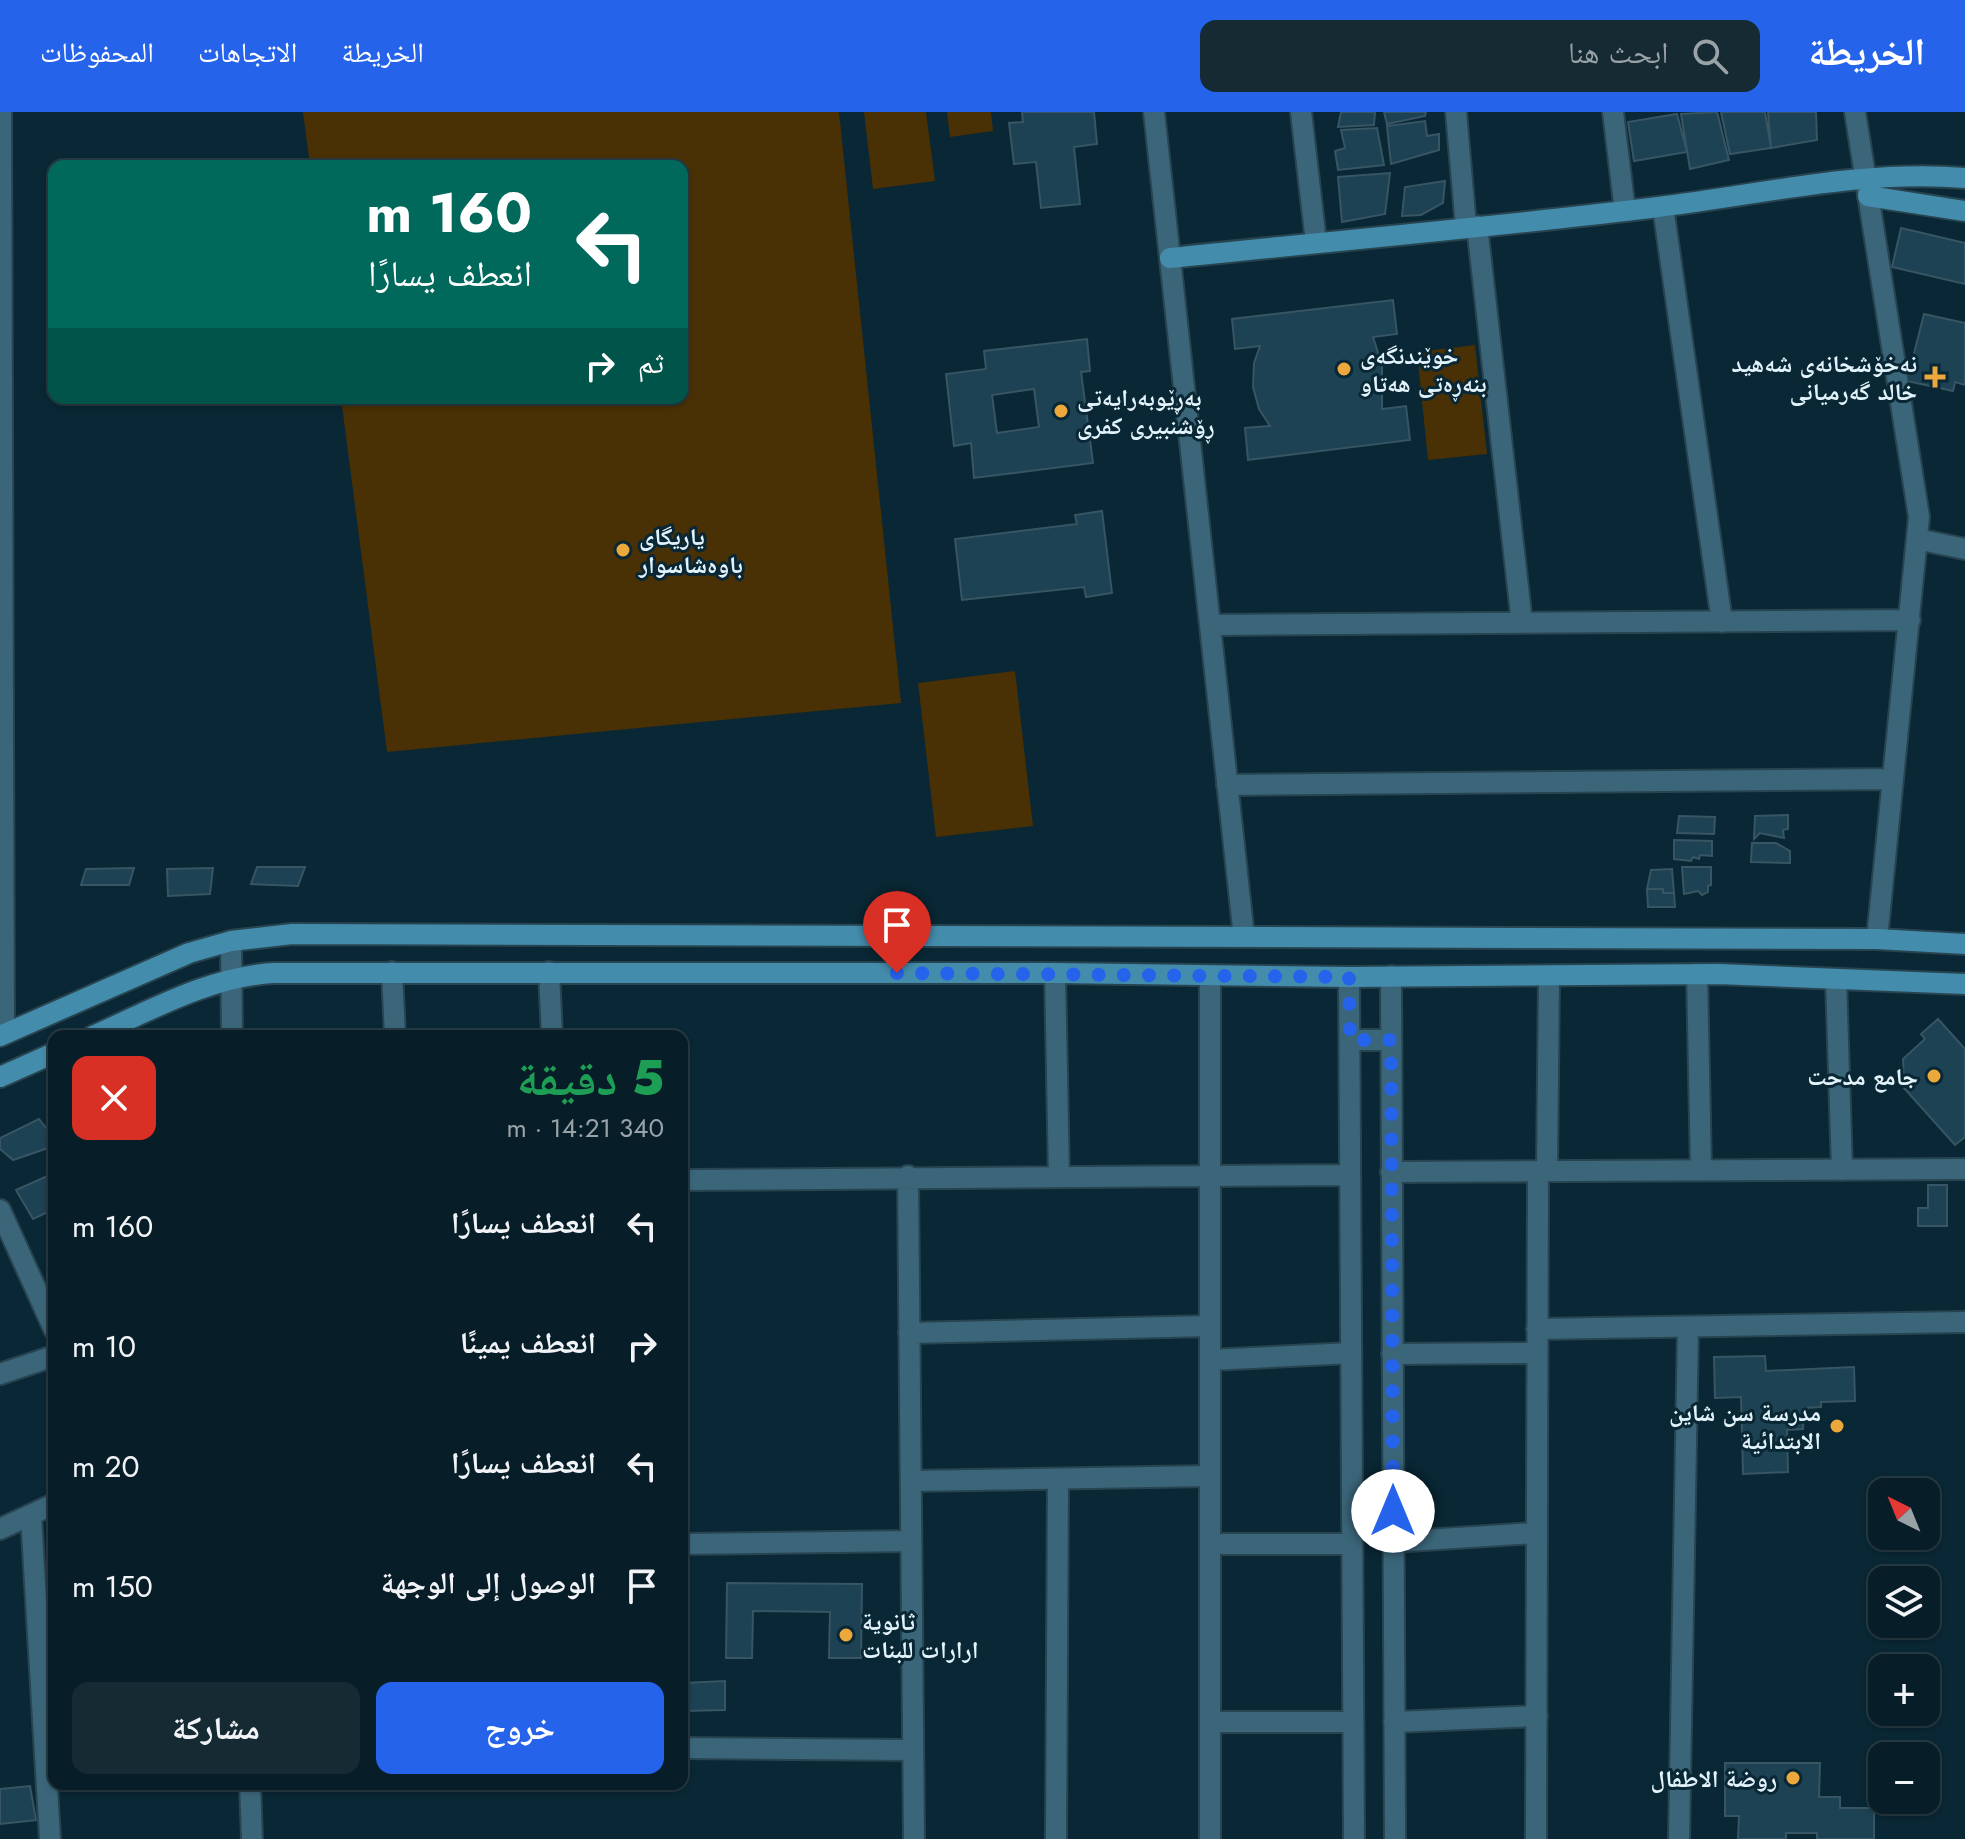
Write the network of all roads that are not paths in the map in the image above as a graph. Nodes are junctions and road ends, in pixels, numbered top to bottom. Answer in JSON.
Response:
{"nodes":[{"id":1,"x":1,"y":112,"type":"edge"},
{"id":2,"x":1154,"y":112,"type":"edge"},
{"id":3,"x":1301,"y":112,"type":"edge"},
{"id":4,"x":1456,"y":112,"type":"edge"},
{"id":5,"x":1613,"y":112,"type":"edge"},
{"id":6,"x":1855,"y":112,"type":"edge"},
{"id":7,"x":1965,"y":178,"type":"edge"},
{"id":8,"x":1866,"y":187,"type":"junction"},
{"id":9,"x":1663,"y":207,"type":"junction"},
{"id":10,"x":1625,"y":211,"type":"junction"},
{"id":11,"x":1965,"y":211,"type":"edge"},
{"id":12,"x":1472,"y":227,"type":"junction"},
{"id":13,"x":1316,"y":242,"type":"junction"},
{"id":14,"x":1170,"y":258,"type":"junction"},
{"id":15,"x":1917,"y":539,"type":"junction"},
{"id":16,"x":1965,"y":549,"type":"edge"},
{"id":17,"x":1910,"y":620,"type":"junction"},
{"id":18,"x":1722,"y":622,"type":"junction"},
{"id":19,"x":1522,"y":623,"type":"junction"},
{"id":20,"x":1210,"y":625,"type":"junction"},
{"id":21,"x":1892,"y":779,"type":"junction"},
{"id":22,"x":1227,"y":785,"type":"junction"},
{"id":23,"x":1150,"y":937,"type":"junction"},
{"id":24,"x":1244,"y":937,"type":"junction"},
{"id":25,"x":1478,"y":938,"type":"junction"},
{"id":26,"x":1877,"y":939,"type":"junction"},
{"id":27,"x":231,"y":941,"type":"junction"},
{"id":28,"x":1965,"y":944,"type":"edge"},
{"id":29,"x":392,"y":972,"type":"junction"},
{"id":30,"x":549,"y":972,"type":"junction"},
{"id":31,"x":1055,"y":973,"type":"junction"},
{"id":32,"x":1148,"y":974,"type":"junction"},
{"id":33,"x":1697,"y":974,"type":"junction"},
{"id":34,"x":1479,"y":975,"type":"junction"},
{"id":35,"x":1210,"y":976,"type":"junction"},
{"id":36,"x":1391,"y":976,"type":"junction"},
{"id":37,"x":1549,"y":976,"type":"junction"},
{"id":38,"x":1349,"y":977,"type":"junction"},
{"id":39,"x":231,"y":978,"type":"junction"},
{"id":40,"x":1836,"y":979,"type":"junction"},
{"id":41,"x":1965,"y":984,"type":"edge"},
{"id":42,"x":107,"y":1030,"type":"edge"},
{"id":43,"x":232,"y":1030,"type":"edge"},
{"id":44,"x":395,"y":1030,"type":"edge"},
{"id":45,"x":552,"y":1030,"type":"edge"},
{"id":46,"x":2,"y":1035,"type":"edge"},
{"id":47,"x":1350,"y":1040,"type":"junction"},
{"id":48,"x":1391,"y":1040,"type":"junction"},
{"id":49,"x":48,"y":1056,"type":"edge"},
{"id":50,"x":0,"y":1077,"type":"edge"},
{"id":51,"x":1965,"y":1169,"type":"edge"},
{"id":52,"x":1701,"y":1170,"type":"junction"},
{"id":53,"x":1842,"y":1170,"type":"junction"},
{"id":54,"x":1542,"y":1171,"type":"junction"},
{"id":55,"x":1391,"y":1172,"type":"junction"},
{"id":56,"x":1350,"y":1175,"type":"junction"},
{"id":57,"x":908,"y":1176,"type":"junction"},
{"id":58,"x":1210,"y":1176,"type":"junction"},
{"id":59,"x":1059,"y":1177,"type":"junction"},
{"id":60,"x":688,"y":1180,"type":"edge"},
{"id":61,"x":0,"y":1210,"type":"edge"},
{"id":62,"x":48,"y":1316,"type":"edge"},
{"id":63,"x":1965,"y":1322,"type":"edge"},
{"id":64,"x":1210,"y":1326,"type":"junction"},
{"id":65,"x":1688,"y":1327,"type":"junction"},
{"id":66,"x":1537,"y":1329,"type":"junction"},
{"id":67,"x":909,"y":1333,"type":"junction"},
{"id":68,"x":1351,"y":1353,"type":"junction"},
{"id":69,"x":1537,"y":1353,"type":"junction"},
{"id":70,"x":1392,"y":1354,"type":"junction"},
{"id":71,"x":48,"y":1358,"type":"edge"},
{"id":72,"x":1210,"y":1360,"type":"junction"},
{"id":73,"x":0,"y":1374,"type":"edge"},
{"id":74,"x":1210,"y":1476,"type":"junction"},
{"id":75,"x":1058,"y":1479,"type":"junction"},
{"id":76,"x":911,"y":1481,"type":"junction"},
{"id":77,"x":48,"y":1507,"type":"edge"},
{"id":78,"x":31,"y":1515,"type":"junction"},
{"id":79,"x":0,"y":1529,"type":"edge"},
{"id":80,"x":1535,"y":1533,"type":"junction"},
{"id":81,"x":911,"y":1541,"type":"junction"},
{"id":82,"x":1393,"y":1542,"type":"junction"},
{"id":83,"x":688,"y":1544,"type":"edge"},
{"id":84,"x":1210,"y":1544,"type":"junction"},
{"id":85,"x":1352,"y":1544,"type":"junction"},
{"id":86,"x":1537,"y":1716,"type":"junction"},
{"id":87,"x":1210,"y":1722,"type":"junction"},
{"id":88,"x":1353,"y":1722,"type":"junction"},
{"id":89,"x":1394,"y":1722,"type":"junction"},
{"id":90,"x":688,"y":1748,"type":"edge"},
{"id":91,"x":913,"y":1750,"type":"junction"},
{"id":92,"x":250,"y":1790,"type":"edge"},
{"id":93,"x":50,"y":1839,"type":"edge"},
{"id":94,"x":252,"y":1839,"type":"edge"},
{"id":95,"x":914,"y":1839,"type":"edge"},
{"id":96,"x":1056,"y":1839,"type":"edge"},
{"id":97,"x":1210,"y":1839,"type":"edge"},
{"id":98,"x":1354,"y":1839,"type":"edge"},
{"id":99,"x":1395,"y":1839,"type":"edge"},
{"id":100,"x":1536,"y":1839,"type":"edge"},
{"id":101,"x":1679,"y":1839,"type":"edge"}],
"edges":[{"from":1,"to":46,"type":"street"},
{"from":2,"to":14,"type":"street"},
{"from":3,"to":13,"type":"street"},
{"from":4,"to":12,"type":"street"},
{"from":5,"to":10,"type":"street"},
{"from":6,"to":8,"type":"street"},
{"from":7,"to":8,"type":"street"},
{"from":8,"to":9,"type":"street"},
{"from":8,"to":11,"type":"street"},
{"from":8,"to":15,"type":"street"},
{"from":9,"to":10,"type":"street"},
{"from":9,"to":18,"type":"street"},
{"from":10,"to":12,"type":"street"},
{"from":12,"to":13,"type":"street"},
{"from":12,"to":19,"type":"street"},
{"from":13,"to":14,"type":"street"},
{"from":14,"to":20,"type":"street"},
{"from":15,"to":16,"type":"street"},
{"from":15,"to":17,"type":"street"},
{"from":17,"to":18,"type":"street"},
{"from":17,"to":21,"type":"street"},
{"from":18,"to":19,"type":"street"},
{"from":19,"to":20,"type":"street"},
{"from":20,"to":22,"type":"street"},
{"from":21,"to":22,"type":"street"},
{"from":21,"to":26,"type":"street"},
{"from":22,"to":24,"type":"street"},
{"from":23,"to":24,"type":"street"},
{"from":23,"to":27,"type":"street"},
{"from":23,"to":32,"type":"street"},
{"from":24,"to":25,"type":"street"},
{"from":25,"to":26,"type":"street"},
{"from":25,"to":34,"type":"street"},
{"from":26,"to":28,"type":"street"},
{"from":27,"to":39,"type":"street"},
{"from":27,"to":46,"type":"street"},
{"from":29,"to":30,"type":"street"},
{"from":29,"to":39,"type":"street"},
{"from":29,"to":44,"type":"street"},
{"from":30,"to":31,"type":"street"},
{"from":30,"to":45,"type":"street"},
{"from":31,"to":32,"type":"street"},
{"from":31,"to":59,"type":"street"},
{"from":32,"to":35,"type":"street"},
{"from":33,"to":37,"type":"street"},
{"from":33,"to":40,"type":"street"},
{"from":33,"to":52,"type":"street"},
{"from":34,"to":36,"type":"street"},
{"from":34,"to":37,"type":"street"},
{"from":35,"to":38,"type":"street"},
{"from":35,"to":58,"type":"street"},
{"from":36,"to":38,"type":"street"},
{"from":36,"to":48,"type":"street"},
{"from":37,"to":54,"type":"street"},
{"from":38,"to":47,"type":"street"},
{"from":39,"to":42,"type":"street"},
{"from":39,"to":43,"type":"street"},
{"from":40,"to":41,"type":"street"},
{"from":40,"to":53,"type":"street"},
{"from":47,"to":48,"type":"street"},
{"from":47,"to":56,"type":"street"},
{"from":48,"to":55,"type":"street"},
{"from":49,"to":50,"type":"street"},
{"from":51,"to":53,"type":"street"},
{"from":52,"to":53,"type":"street"},
{"from":52,"to":54,"type":"street"},
{"from":54,"to":55,"type":"street"},
{"from":54,"to":66,"type":"street"},
{"from":55,"to":70,"type":"street"},
{"from":56,"to":58,"type":"street"},
{"from":56,"to":68,"type":"street"},
{"from":57,"to":59,"type":"street"},
{"from":57,"to":60,"type":"street"},
{"from":57,"to":67,"type":"street"},
{"from":58,"to":59,"type":"street"},
{"from":58,"to":64,"type":"street"},
{"from":61,"to":62,"type":"street"},
{"from":63,"to":65,"type":"street"},
{"from":64,"to":67,"type":"street"},
{"from":64,"to":72,"type":"street"},
{"from":65,"to":66,"type":"street"},
{"from":65,"to":101,"type":"street"},
{"from":66,"to":69,"type":"street"},
{"from":67,"to":76,"type":"street"},
{"from":68,"to":72,"type":"street"},
{"from":68,"to":85,"type":"street"},
{"from":69,"to":70,"type":"street"},
{"from":69,"to":80,"type":"street"},
{"from":70,"to":82,"type":"street"},
{"from":71,"to":73,"type":"street"},
{"from":72,"to":74,"type":"street"},
{"from":74,"to":75,"type":"street"},
{"from":74,"to":84,"type":"street"},
{"from":75,"to":76,"type":"street"},
{"from":75,"to":96,"type":"street"},
{"from":76,"to":81,"type":"street"},
{"from":77,"to":78,"type":"street"},
{"from":78,"to":79,"type":"street"},
{"from":78,"to":93,"type":"street"},
{"from":80,"to":82,"type":"street"},
{"from":80,"to":86,"type":"street"},
{"from":81,"to":83,"type":"street"},
{"from":81,"to":91,"type":"street"},
{"from":82,"to":89,"type":"street"},
{"from":84,"to":85,"type":"street"},
{"from":84,"to":87,"type":"street"},
{"from":85,"to":88,"type":"street"},
{"from":86,"to":89,"type":"street"},
{"from":86,"to":100,"type":"street"},
{"from":87,"to":88,"type":"street"},
{"from":87,"to":97,"type":"street"},
{"from":88,"to":98,"type":"street"},
{"from":89,"to":99,"type":"street"},
{"from":90,"to":91,"type":"street"},
{"from":91,"to":95,"type":"street"},
{"from":92,"to":94,"type":"street"}]}
